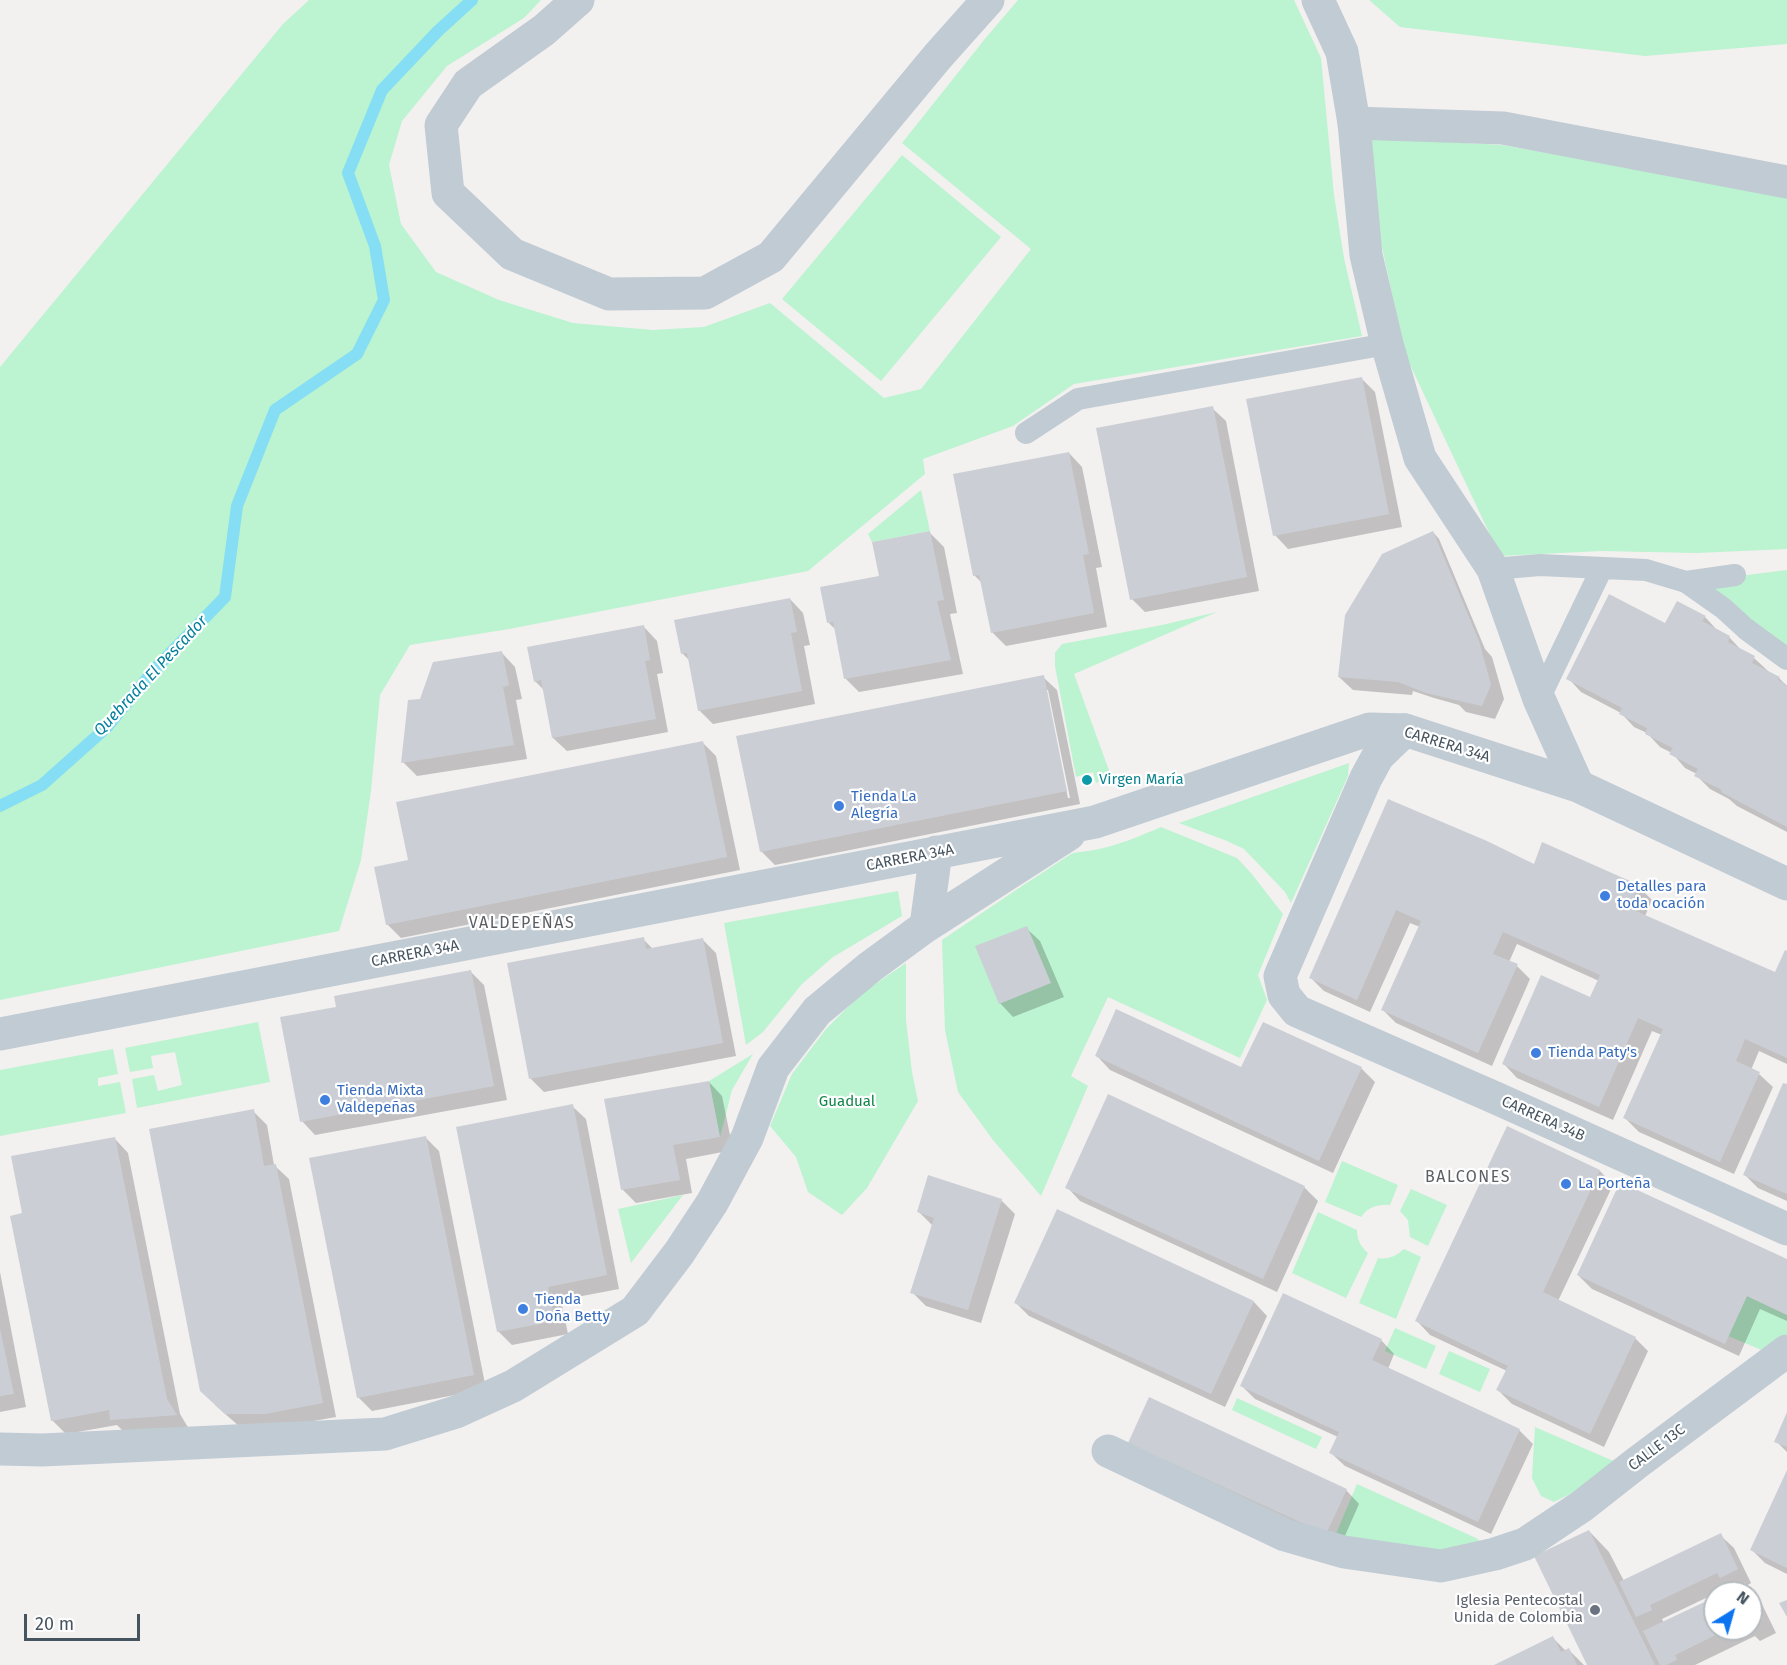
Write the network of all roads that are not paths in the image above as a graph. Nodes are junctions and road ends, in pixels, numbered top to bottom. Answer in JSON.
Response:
{"nodes":[{"id":1,"x":579,"y":0,"type":"edge"},
{"id":2,"x":988,"y":0,"type":"edge"},
{"id":3,"x":1318,"y":0,"type":"edge"},
{"id":4,"x":1354,"y":123,"type":"junction"},
{"id":5,"x":1787,"y":182,"type":"edge"},
{"id":6,"x":1387,"y":344,"type":"junction"},
{"id":7,"x":1026,"y":433,"type":"dead end"},
{"id":8,"x":1602,"y":568,"type":"junction"},
{"id":9,"x":1493,"y":569,"type":"junction"},
{"id":10,"x":1735,"y":575,"type":"dead end"},
{"id":11,"x":1686,"y":582,"type":"junction"},
{"id":12,"x":1787,"y":659,"type":"edge"},
{"id":13,"x":1539,"y":699,"type":"junction"},
{"id":14,"x":1405,"y":730,"type":"junction"},
{"id":15,"x":1578,"y":786,"type":"junction"},
{"id":16,"x":1084,"y":824,"type":"junction"},
{"id":17,"x":936,"y":852,"type":"junction"},
{"id":18,"x":1787,"y":885,"type":"edge"},
{"id":19,"x":926,"y":926,"type":"junction"},
{"id":20,"x":0,"y":1034,"type":"edge"},
{"id":21,"x":1787,"y":1229,"type":"edge"},
{"id":22,"x":1787,"y":1351,"type":"edge"},
{"id":23,"x":0,"y":1449,"type":"edge"},
{"id":24,"x":1108,"y":1451,"type":"dead end"}],
"edges":[{"from":1,"to":2,"type":"street"},
{"from":3,"to":4,"type":"street"},
{"from":4,"to":5,"type":"street"},
{"from":4,"to":6,"type":"street"},
{"from":6,"to":7,"type":"lane"},
{"from":6,"to":9,"type":"street"},
{"from":8,"to":9,"type":"lane"},
{"from":8,"to":11,"type":"lane"},
{"from":8,"to":13,"type":"lane"},
{"from":9,"to":13,"type":"street"},
{"from":10,"to":11,"type":"lane"},
{"from":11,"to":12,"type":"lane"},
{"from":13,"to":15,"type":"street"},
{"from":14,"to":15,"type":"street","name":"CARRERA 34A"},
{"from":14,"to":16,"type":"street","name":"CARRERA 34A"},
{"from":14,"to":21,"type":"street","name":"CARRERA 34B"},
{"from":15,"to":18,"type":"street","name":"CARRERA 34A"},
{"from":16,"to":17,"type":"street","name":"CARRERA 34A"},
{"from":16,"to":19,"type":"street"},
{"from":17,"to":19,"type":"street"},
{"from":17,"to":20,"type":"street","name":"CARRERA 34A"},
{"from":19,"to":23,"type":"street"},
{"from":22,"to":24,"type":"street","name":"CALLE 13C"}]}
